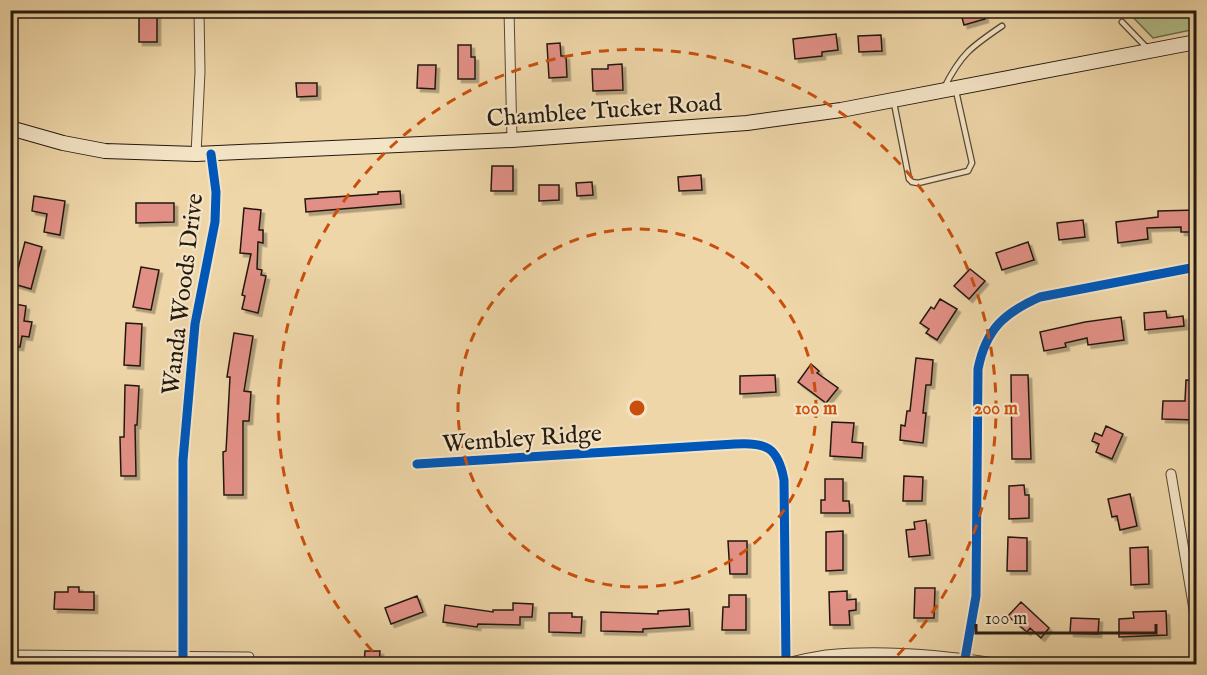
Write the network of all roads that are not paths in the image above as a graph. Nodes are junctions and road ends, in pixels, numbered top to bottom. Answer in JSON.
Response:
{"nodes":[{"id":1,"x":199,"y":10,"type":"edge"},
{"id":2,"x":509,"y":10,"type":"edge"},
{"id":3,"x":1122,"y":22,"type":"dead end"},
{"id":4,"x":1002,"y":26,"type":"dead end"},
{"id":5,"x":1197,"y":42,"type":"edge"},
{"id":6,"x":1150,"y":51,"type":"junction"},
{"id":7,"x":950,"y":89,"type":"junction"},
{"id":8,"x":894,"y":100,"type":"junction"},
{"id":9,"x":13,"y":129,"type":"edge"},
{"id":10,"x":513,"y":140,"type":"junction"},
{"id":11,"x":10,"y":144,"type":"edge"},
{"id":12,"x":211,"y":153,"type":"junction"},
{"id":13,"x":196,"y":154,"type":"junction"},
{"id":14,"x":1197,"y":267,"type":"edge"},
{"id":15,"x":417,"y":465,"type":"dead end"},
{"id":16,"x":1171,"y":474,"type":"dead end"},
{"id":17,"x":1197,"y":621,"type":"edge"},
{"id":18,"x":10,"y":655,"type":"edge"},
{"id":19,"x":183,"y":656,"type":"junction"},
{"id":20,"x":249,"y":657,"type":"dead end"},
{"id":21,"x":965,"y":659,"type":"junction"},
{"id":22,"x":783,"y":664,"type":"edge"},
{"id":23,"x":1001,"y":664,"type":"edge"}],
"edges":[{"from":1,"to":13,"type":"street"},
{"from":2,"to":10,"type":"street"},
{"from":3,"to":6,"type":"lane"},
{"from":4,"to":7,"type":"lane"},
{"from":5,"to":6,"type":"main road","name":"Chamblee Tucker Road"},
{"from":6,"to":7,"type":"main road","name":"Chamblee Tucker Road"},
{"from":7,"to":8,"type":"main road","name":"Chamblee Tucker Road"},
{"from":7,"to":8,"type":"lane"},
{"from":8,"to":10,"type":"main road","name":"Chamblee Tucker Road"},
{"from":9,"to":11,"type":"street"},
{"from":9,"to":13,"type":"main road","name":"Chamblee Tucker Road"},
{"from":10,"to":12,"type":"main road","name":"Chamblee Tucker Road"},
{"from":12,"to":13,"type":"main road","name":"Chamblee Tucker Road"},
{"from":12,"to":19,"type":"street","name":"Wanda Woods Drive"},
{"from":14,"to":21,"type":"street"},
{"from":15,"to":22,"type":"street","name":"Wembley Ridge"},
{"from":16,"to":17,"type":"street"},
{"from":18,"to":19,"type":"street"},
{"from":19,"to":20,"type":"street"},
{"from":21,"to":22,"type":"street"},
{"from":21,"to":23,"type":"street"}]}
